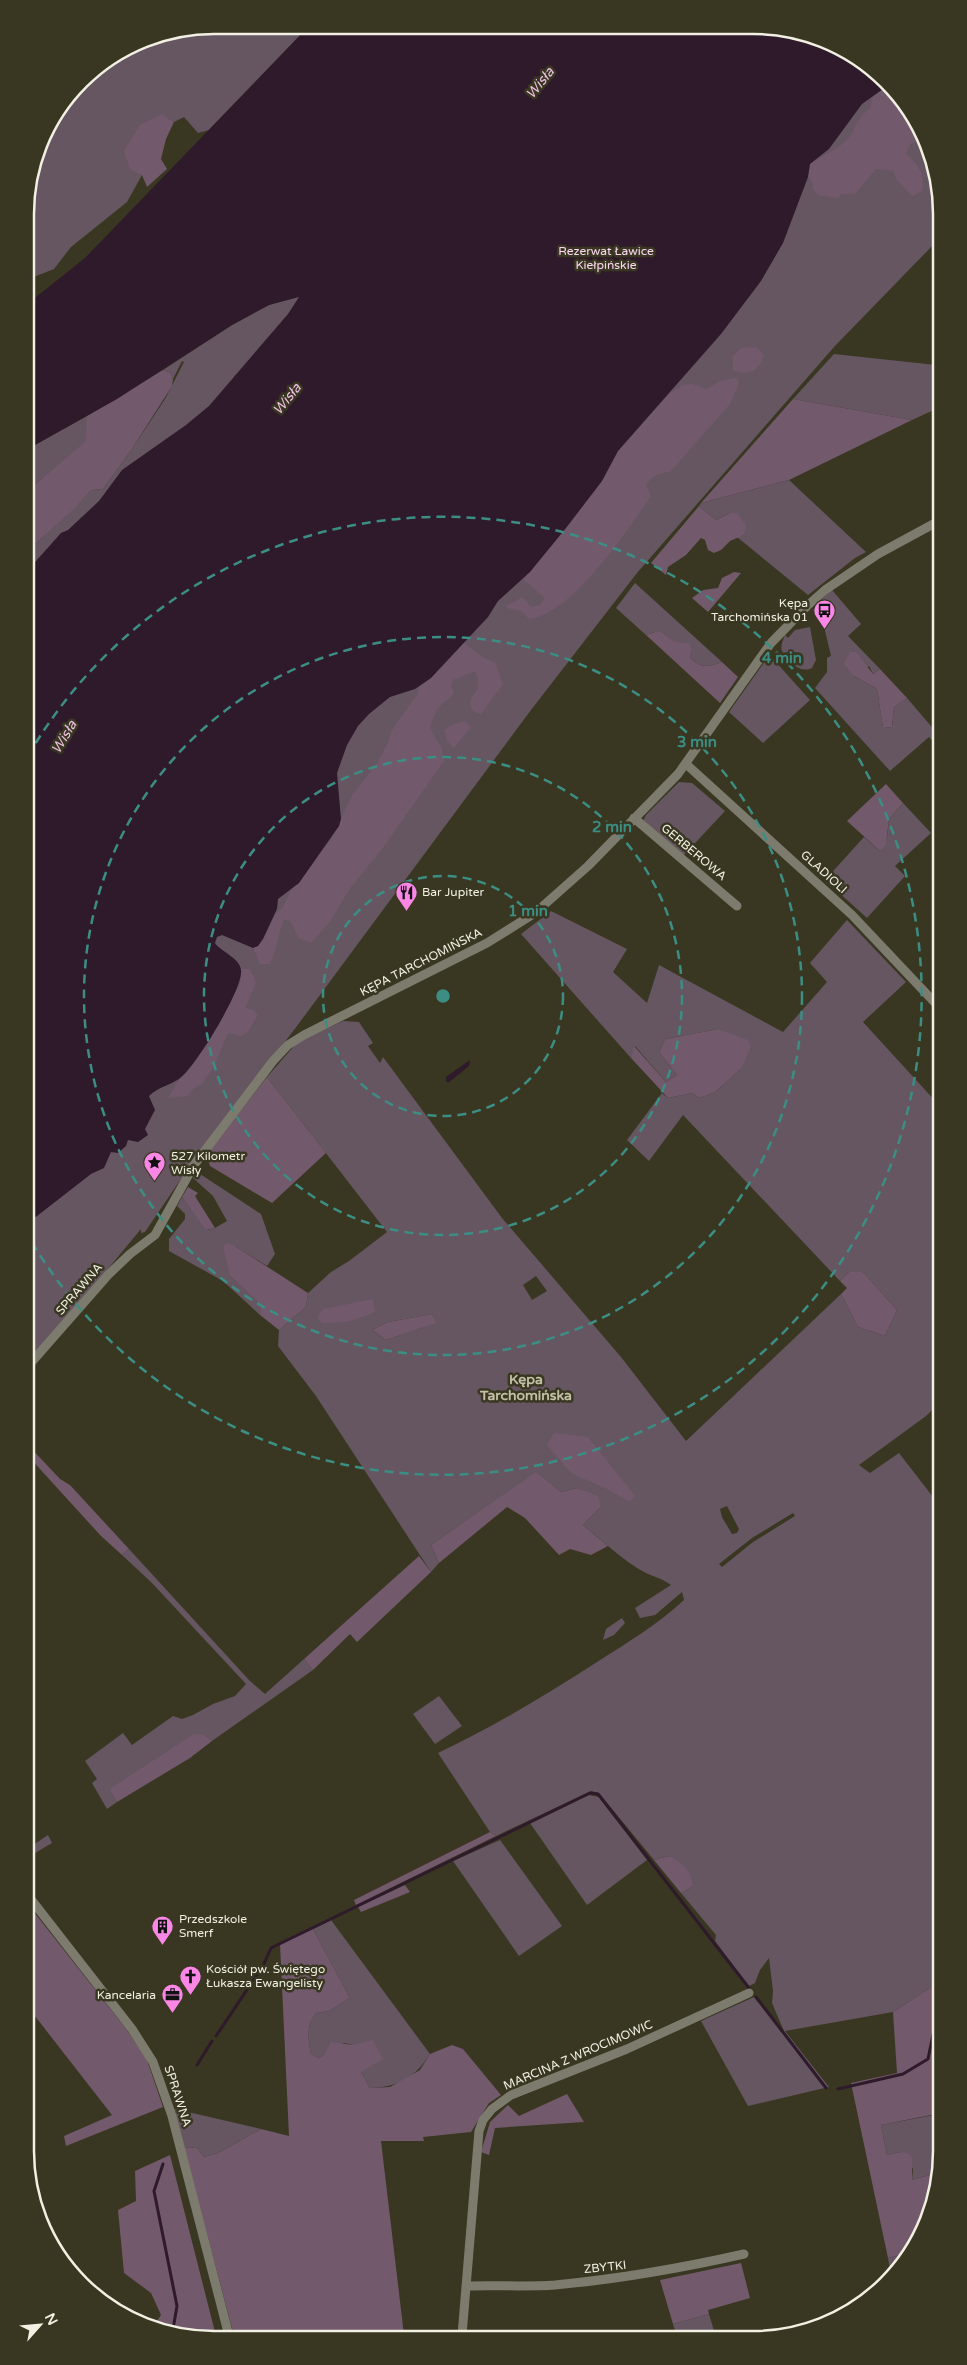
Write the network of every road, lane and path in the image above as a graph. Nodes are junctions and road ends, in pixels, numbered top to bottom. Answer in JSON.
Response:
{"nodes":[{"id":1,"x":933,"y":524,"type":"edge"},
{"id":2,"x":686,"y":764,"type":"junction"},
{"id":3,"x":634,"y":818,"type":"junction"},
{"id":4,"x":738,"y":906,"type":"dead end"},
{"id":5,"x":933,"y":1001,"type":"edge"},
{"id":6,"x":130,"y":1254,"type":"joint"},
{"id":7,"x":34,"y":1360,"type":"edge"},
{"id":8,"x":34,"y":1903,"type":"edge"},
{"id":9,"x":749,"y":1993,"type":"dead end"},
{"id":10,"x":744,"y":2254,"type":"dead end"},
{"id":11,"x":467,"y":2286,"type":"junction"},
{"id":12,"x":228,"y":2331,"type":"edge"},
{"id":13,"x":462,"y":2331,"type":"edge"}],
"edges":[{"from":1,"to":2,"type":"street","name":"KĘPA TARCHOMIŃSKA"},
{"from":2,"to":3,"type":"street","name":"KĘPA TARCHOMIŃSKA"},
{"from":2,"to":5,"type":"street","name":"GLADIOLI"},
{"from":3,"to":4,"type":"street","name":"GERBEROWA"},
{"from":3,"to":6,"type":"street","name":"KĘPA TARCHOMIŃSKA"},
{"from":6,"to":7,"type":"street","name":"SPRAWNA"},
{"from":8,"to":12,"type":"street","name":"SPRAWNA"},
{"from":9,"to":11,"type":"street","name":"MARCINA Z WROCIMOWIC"},
{"from":10,"to":11,"type":"street","name":"ZBYTKI"},
{"from":11,"to":13,"type":"street","name":"MARCINA Z WROCIMOWIC"}]}
